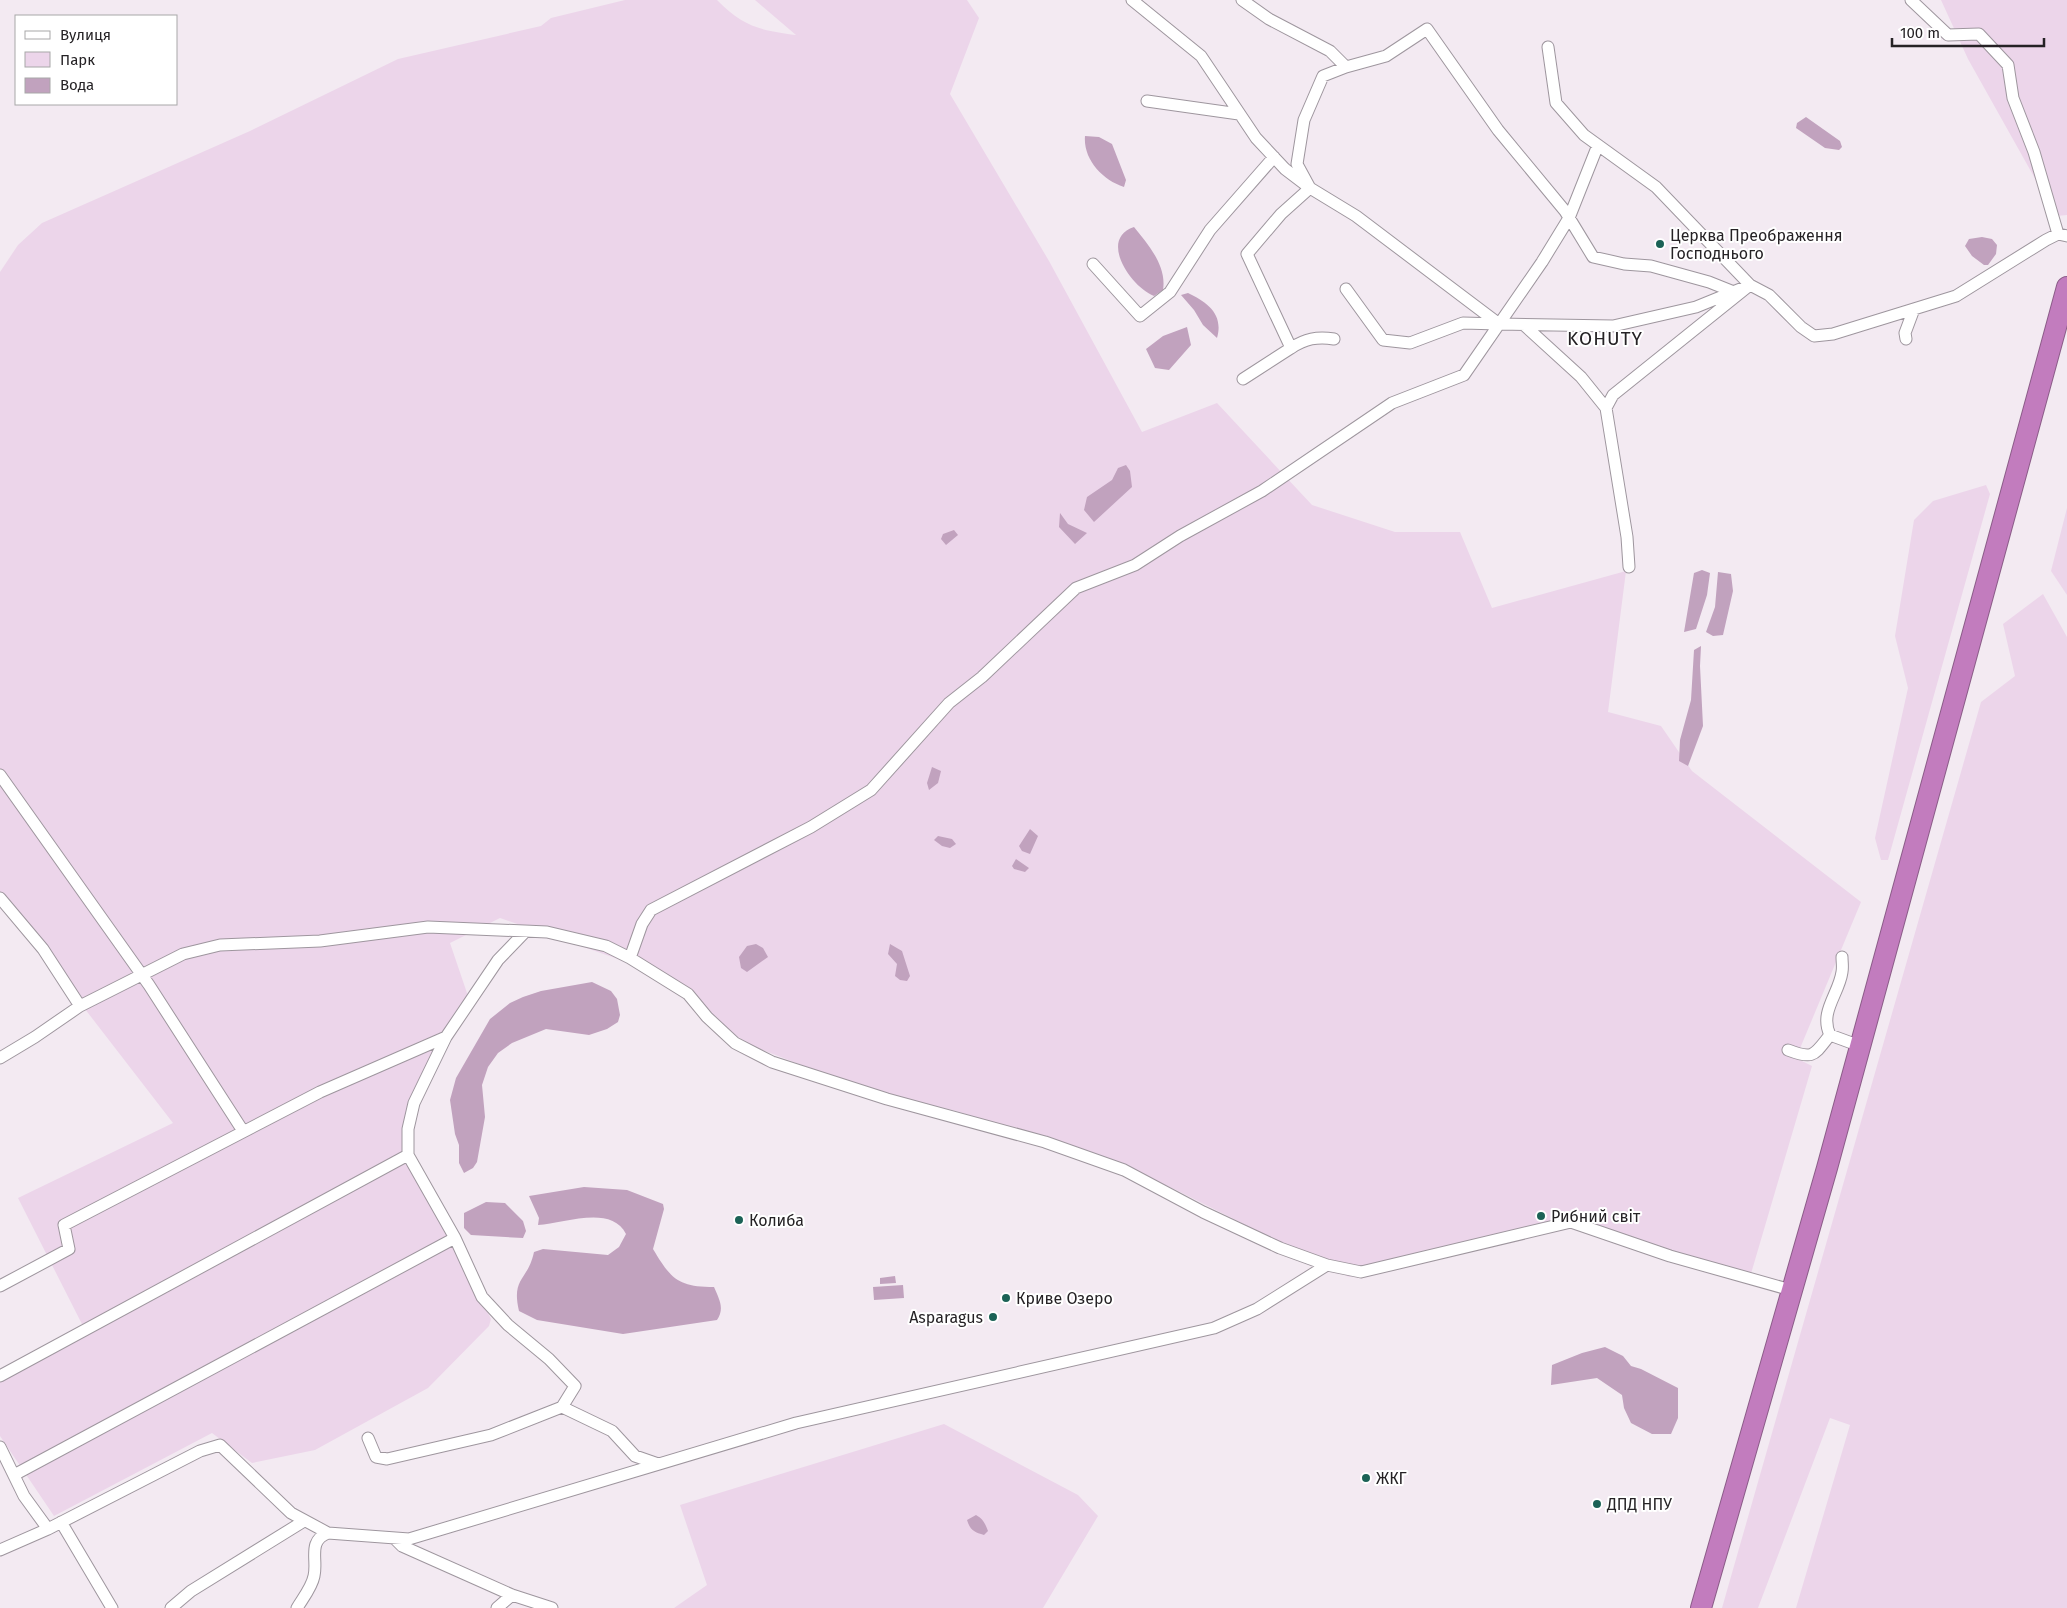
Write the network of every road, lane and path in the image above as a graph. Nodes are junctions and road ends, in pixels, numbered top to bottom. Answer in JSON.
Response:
{"nodes":[{"id":1,"x":1132,"y":0,"type":"edge"},
{"id":2,"x":1242,"y":0,"type":"edge"},
{"id":3,"x":1911,"y":0,"type":"edge"},
{"id":4,"x":1548,"y":47,"type":"dead end"},
{"id":5,"x":1346,"y":67,"type":"junction"},
{"id":6,"x":1147,"y":101,"type":"dead end"},
{"id":7,"x":1239,"y":114,"type":"junction"},
{"id":8,"x":1598,"y":145,"type":"junction"},
{"id":9,"x":1274,"y":156,"type":"junction"},
{"id":10,"x":1310,"y":188,"type":"junction"},
{"id":11,"x":1569,"y":218,"type":"junction"},
{"id":12,"x":2062,"y":235,"type":"edge"},
{"id":13,"x":1093,"y":264,"type":"dead end"},
{"id":14,"x":1750,"y":285,"type":"junction"},
{"id":15,"x":2067,"y":287,"type":"edge"},
{"id":16,"x":1346,"y":289,"type":"dead end"},
{"id":17,"x":1734,"y":292,"type":"junction"},
{"id":18,"x":1914,"y":309,"type":"junction"},
{"id":19,"x":1500,"y":324,"type":"junction"},
{"id":20,"x":1524,"y":325,"type":"junction"},
{"id":21,"x":1334,"y":339,"type":"dead end"},
{"id":22,"x":1906,"y":339,"type":"dead end"},
{"id":23,"x":1291,"y":348,"type":"junction"},
{"id":24,"x":1243,"y":380,"type":"dead end"},
{"id":25,"x":1606,"y":408,"type":"junction"},
{"id":26,"x":1629,"y":567,"type":"dead end"},
{"id":27,"x":0,"y":775,"type":"edge"},
{"id":28,"x":0,"y":898,"type":"edge"},
{"id":29,"x":525,"y":932,"type":"junction"},
{"id":30,"x":1842,"y":956,"type":"dead end"},
{"id":31,"x":630,"y":958,"type":"junction"},
{"id":32,"x":140,"y":976,"type":"junction"},
{"id":33,"x":80,"y":1006,"type":"junction"},
{"id":34,"x":1830,"y":1035,"type":"junction"},
{"id":35,"x":446,"y":1037,"type":"junction"},
{"id":36,"x":1860,"y":1046,"type":"junction"},
{"id":37,"x":1788,"y":1050,"type":"dead end"},
{"id":38,"x":0,"y":1058,"type":"edge"},
{"id":39,"x":243,"y":1131,"type":"junction"},
{"id":40,"x":408,"y":1155,"type":"junction"},
{"id":41,"x":455,"y":1238,"type":"junction"},
{"id":42,"x":1327,"y":1265,"type":"junction"},
{"id":43,"x":0,"y":1286,"type":"edge"},
{"id":44,"x":1791,"y":1290,"type":"junction"},
{"id":45,"x":0,"y":1376,"type":"edge"},
{"id":46,"x":562,"y":1407,"type":"junction"},
{"id":47,"x":368,"y":1438,"type":"dead end"},
{"id":48,"x":0,"y":1447,"type":"edge"},
{"id":49,"x":658,"y":1464,"type":"junction"},
{"id":50,"x":14,"y":1475,"type":"junction"},
{"id":51,"x":304,"y":1521,"type":"junction"},
{"id":52,"x":61,"y":1522,"type":"junction"},
{"id":53,"x":48,"y":1528,"type":"junction"},
{"id":54,"x":328,"y":1533,"type":"junction"},
{"id":55,"x":394,"y":1538,"type":"junction"},
{"id":56,"x":0,"y":1550,"type":"edge"},
{"id":57,"x":512,"y":1595,"type":"junction"},
{"id":58,"x":112,"y":1608,"type":"edge"},
{"id":59,"x":171,"y":1608,"type":"edge"},
{"id":60,"x":297,"y":1608,"type":"edge"},
{"id":61,"x":497,"y":1608,"type":"edge"},
{"id":62,"x":552,"y":1608,"type":"edge"},
{"id":63,"x":1701,"y":1608,"type":"edge"}],
"edges":[{"from":1,"to":7,"type":"street"},
{"from":2,"to":5,"type":"street"},
{"from":3,"to":12,"type":"street"},
{"from":4,"to":8,"type":"street"},
{"from":5,"to":10,"type":"street"},
{"from":5,"to":11,"type":"street"},
{"from":6,"to":7,"type":"street"},
{"from":7,"to":9,"type":"street"},
{"from":8,"to":11,"type":"street"},
{"from":8,"to":14,"type":"street"},
{"from":9,"to":10,"type":"street"},
{"from":9,"to":13,"type":"street"},
{"from":10,"to":19,"type":"street"},
{"from":10,"to":23,"type":"street"},
{"from":11,"to":17,"type":"street"},
{"from":11,"to":19,"type":"street"},
{"from":12,"to":18,"type":"street"},
{"from":14,"to":17,"type":"street"},
{"from":14,"to":18,"type":"street"},
{"from":14,"to":25,"type":"street"},
{"from":15,"to":36,"type":"highway"},
{"from":16,"to":19,"type":"street"},
{"from":17,"to":20,"type":"street"},
{"from":18,"to":22,"type":"street"},
{"from":19,"to":20,"type":"street"},
{"from":19,"to":31,"type":"street"},
{"from":20,"to":25,"type":"street"},
{"from":21,"to":23,"type":"street"},
{"from":23,"to":24,"type":"street"},
{"from":25,"to":26,"type":"street"},
{"from":27,"to":32,"type":"street"},
{"from":28,"to":33,"type":"street"},
{"from":29,"to":31,"type":"street"},
{"from":29,"to":32,"type":"street"},
{"from":29,"to":35,"type":"street"},
{"from":30,"to":34,"type":"street"},
{"from":31,"to":42,"type":"street"},
{"from":32,"to":33,"type":"street"},
{"from":32,"to":39,"type":"street"},
{"from":33,"to":38,"type":"street"},
{"from":34,"to":36,"type":"street"},
{"from":34,"to":37,"type":"street"},
{"from":35,"to":39,"type":"street"},
{"from":35,"to":40,"type":"street"},
{"from":36,"to":44,"type":"highway"},
{"from":39,"to":43,"type":"street"},
{"from":40,"to":41,"type":"street"},
{"from":40,"to":45,"type":"street"},
{"from":41,"to":46,"type":"street"},
{"from":41,"to":50,"type":"street"},
{"from":42,"to":44,"type":"street"},
{"from":42,"to":49,"type":"street"},
{"from":44,"to":63,"type":"highway"},
{"from":46,"to":47,"type":"street"},
{"from":46,"to":49,"type":"street"},
{"from":48,"to":50,"type":"street"},
{"from":49,"to":55,"type":"street"},
{"from":50,"to":53,"type":"street"},
{"from":51,"to":52,"type":"street"},
{"from":51,"to":54,"type":"street"},
{"from":51,"to":59,"type":"street"},
{"from":52,"to":53,"type":"street"},
{"from":52,"to":58,"type":"street"},
{"from":53,"to":56,"type":"street"},
{"from":54,"to":55,"type":"street"},
{"from":54,"to":60,"type":"street"},
{"from":55,"to":57,"type":"street"},
{"from":57,"to":61,"type":"street"},
{"from":57,"to":62,"type":"street"}]}
